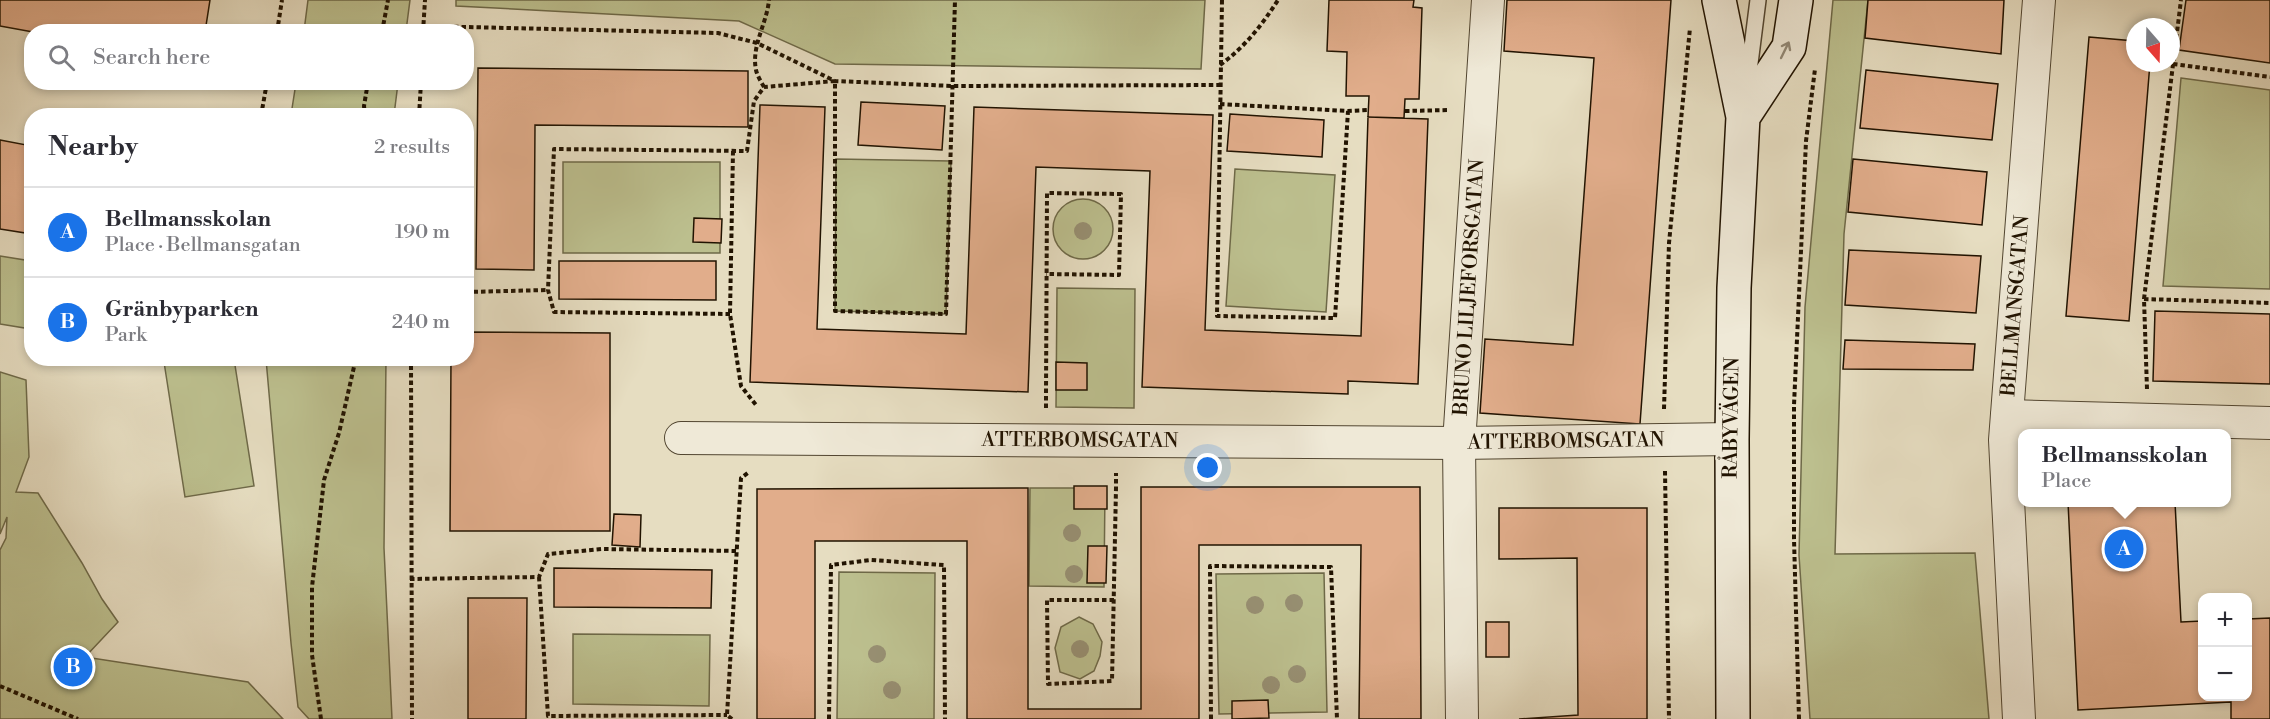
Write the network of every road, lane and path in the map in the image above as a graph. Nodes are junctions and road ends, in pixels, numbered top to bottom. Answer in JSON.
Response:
{"nodes":[{"id":1,"x":282,"y":0,"type":"edge"},
{"id":2,"x":388,"y":0,"type":"edge"},
{"id":3,"x":425,"y":0,"type":"edge"},
{"id":4,"x":768,"y":0,"type":"edge"},
{"id":5,"x":955,"y":0,"type":"edge"},
{"id":6,"x":1222,"y":0,"type":"edge"},
{"id":7,"x":1278,"y":0,"type":"edge"},
{"id":8,"x":1488,"y":0,"type":"edge"},
{"id":9,"x":1719,"y":0,"type":"edge"},
{"id":10,"x":1758,"y":0,"type":"edge"},
{"id":11,"x":1796,"y":0,"type":"edge"},
{"id":12,"x":2039,"y":0,"type":"edge"},
{"id":13,"x":2181,"y":0,"type":"edge"},
{"id":14,"x":2179,"y":18,"type":"edge"},
{"id":15,"x":1690,"y":23,"type":"dead end"},
{"id":16,"x":278,"y":24,"type":"edge"},
{"id":17,"x":384,"y":24,"type":"edge"},
{"id":18,"x":424,"y":24,"type":"edge"},
{"id":19,"x":474,"y":27,"type":"edge"},
{"id":20,"x":756,"y":44,"type":"junction"},
{"id":21,"x":1816,"y":64,"type":"dead end"},
{"id":22,"x":2180,"y":65,"type":"edge"},
{"id":23,"x":1220,"y":66,"type":"junction"},
{"id":24,"x":2172,"y":72,"type":"edge"},
{"id":25,"x":2270,"y":77,"type":"edge"},
{"id":26,"x":835,"y":81,"type":"junction"},
{"id":27,"x":1220,"y":85,"type":"junction"},
{"id":28,"x":953,"y":86,"type":"junction"},
{"id":29,"x":764,"y":87,"type":"junction"},
{"id":30,"x":266,"y":90,"type":"edge"},
{"id":31,"x":367,"y":90,"type":"edge"},
{"id":32,"x":421,"y":90,"type":"edge"},
{"id":33,"x":1220,"y":104,"type":"junction"},
{"id":34,"x":262,"y":108,"type":"edge"},
{"id":35,"x":364,"y":108,"type":"edge"},
{"id":36,"x":419,"y":108,"type":"edge"},
{"id":37,"x":1369,"y":110,"type":"dead end"},
{"id":38,"x":1458,"y":110,"type":"dead end"},
{"id":39,"x":1348,"y":111,"type":"junction"},
{"id":40,"x":1405,"y":111,"type":"dead end"},
{"id":41,"x":1743,"y":117,"type":"junction"},
{"id":42,"x":733,"y":150,"type":"junction"},
{"id":43,"x":1047,"y":274,"type":"junction"},
{"id":44,"x":548,"y":290,"type":"junction"},
{"id":45,"x":474,"y":292,"type":"edge"},
{"id":46,"x":2144,"y":299,"type":"junction"},
{"id":47,"x":2270,"y":303,"type":"edge"},
{"id":48,"x":730,"y":314,"type":"junction"},
{"id":49,"x":354,"y":366,"type":"edge"},
{"id":50,"x":411,"y":366,"type":"edge"},
{"id":51,"x":759,"y":410,"type":"dead end"},
{"id":52,"x":1046,"y":415,"type":"dead end"},
{"id":53,"x":2007,"y":416,"type":"junction"},
{"id":54,"x":2149,"y":419,"type":"junction"},
{"id":55,"x":2270,"y":423,"type":"edge"},
{"id":56,"x":681,"y":438,"type":"dead end"},
{"id":57,"x":1664,"y":439,"type":"junction"},
{"id":58,"x":1732,"y":439,"type":"junction"},
{"id":59,"x":1459,"y":443,"type":"junction"},
{"id":60,"x":1117,"y":463,"type":"dead end"},
{"id":61,"x":758,"y":465,"type":"dead end"},
{"id":62,"x":737,"y":551,"type":"junction"},
{"id":63,"x":539,"y":577,"type":"junction"},
{"id":64,"x":410,"y":579,"type":"junction"},
{"id":65,"x":1114,"y":600,"type":"junction"},
{"id":66,"x":0,"y":686,"type":"edge"},
{"id":67,"x":728,"y":715,"type":"junction"},
{"id":68,"x":78,"y":719,"type":"edge"},
{"id":69,"x":321,"y":719,"type":"edge"},
{"id":70,"x":412,"y":719,"type":"edge"},
{"id":71,"x":732,"y":719,"type":"edge"},
{"id":72,"x":829,"y":719,"type":"edge"},
{"id":73,"x":945,"y":719,"type":"edge"},
{"id":74,"x":1211,"y":719,"type":"edge"},
{"id":75,"x":1337,"y":719,"type":"edge"},
{"id":76,"x":1462,"y":719,"type":"edge"},
{"id":77,"x":1669,"y":719,"type":"edge"},
{"id":78,"x":1734,"y":719,"type":"edge"},
{"id":79,"x":1799,"y":719,"type":"edge"},
{"id":80,"x":2019,"y":719,"type":"edge"}],
"edges":[{"from":1,"to":16,"type":"path"},
{"from":2,"to":17,"type":"path"},
{"from":3,"to":18,"type":"path"},
{"from":4,"to":20,"type":"path"},
{"from":5,"to":28,"type":"path"},
{"from":6,"to":23,"type":"path"},
{"from":7,"to":23,"type":"path"},
{"from":8,"to":59,"type":"street","name":"BRUNO LILJEFORSGATAN"},
{"from":9,"to":41,"type":"main road","name":"RÅBYVÄGEN"},
{"from":10,"to":41,"type":"lane","name":"RÅBYVÄGEN"},
{"from":41,"to":11,"type":"main road","one_way":true},
{"from":12,"to":53,"type":"street","name":"BELLMANSGATAN"},
{"from":13,"to":14,"type":"path"},
{"from":15,"to":57,"type":"path"},
{"from":19,"to":20,"type":"path"},
{"from":20,"to":26,"type":"path"},
{"from":20,"to":29,"type":"path"},
{"from":21,"to":79,"type":"path"},
{"from":22,"to":25,"type":"path"},
{"from":23,"to":27,"type":"path"},
{"from":24,"to":46,"type":"path"},
{"from":26,"to":28,"type":"path"},
{"from":26,"to":28,"type":"path"},
{"from":26,"to":29,"type":"path"},
{"from":27,"to":28,"type":"path"},
{"from":27,"to":33,"type":"path"},
{"from":29,"to":42,"type":"path"},
{"from":30,"to":34,"type":"path"},
{"from":31,"to":35,"type":"path"},
{"from":32,"to":36,"type":"path"},
{"from":33,"to":39,"type":"path"},
{"from":33,"to":39,"type":"path"},
{"from":37,"to":39,"type":"path"},
{"from":38,"to":40,"type":"path"},
{"from":41,"to":58,"type":"main road","name":"RÅBYVÄGEN"},
{"from":42,"to":44,"type":"path"},
{"from":42,"to":48,"type":"path"},
{"from":43,"to":43,"type":"path"},
{"from":43,"to":52,"type":"path"},
{"from":44,"to":45,"type":"path"},
{"from":44,"to":48,"type":"path"},
{"from":46,"to":47,"type":"path"},
{"from":46,"to":54,"type":"path"},
{"from":48,"to":51,"type":"path"},
{"from":49,"to":69,"type":"path"},
{"from":50,"to":64,"type":"path"},
{"from":53,"to":54,"type":"street"},
{"from":53,"to":80,"type":"street","name":"BELLMANSGATAN"},
{"from":54,"to":55,"type":"street"},
{"from":56,"to":59,"type":"street","name":"ATTERBOMSGATAN"},
{"from":57,"to":58,"type":"street","name":"ATTERBOMSGATAN"},
{"from":57,"to":59,"type":"street","name":"ATTERBOMSGATAN"},
{"from":57,"to":77,"type":"path"},
{"from":58,"to":78,"type":"main road","name":"RÅBYVÄGEN"},
{"from":59,"to":76,"type":"street","name":"BRUNO LILJEFORSGATAN"},
{"from":60,"to":65,"type":"path"},
{"from":61,"to":62,"type":"path"},
{"from":62,"to":63,"type":"path"},
{"from":62,"to":67,"type":"path"},
{"from":63,"to":64,"type":"path"},
{"from":63,"to":67,"type":"path"},
{"from":64,"to":70,"type":"path"},
{"from":65,"to":65,"type":"path"},
{"from":66,"to":68,"type":"path"},
{"from":67,"to":71,"type":"path"},
{"from":72,"to":73,"type":"path"},
{"from":74,"to":75,"type":"path"}]}
